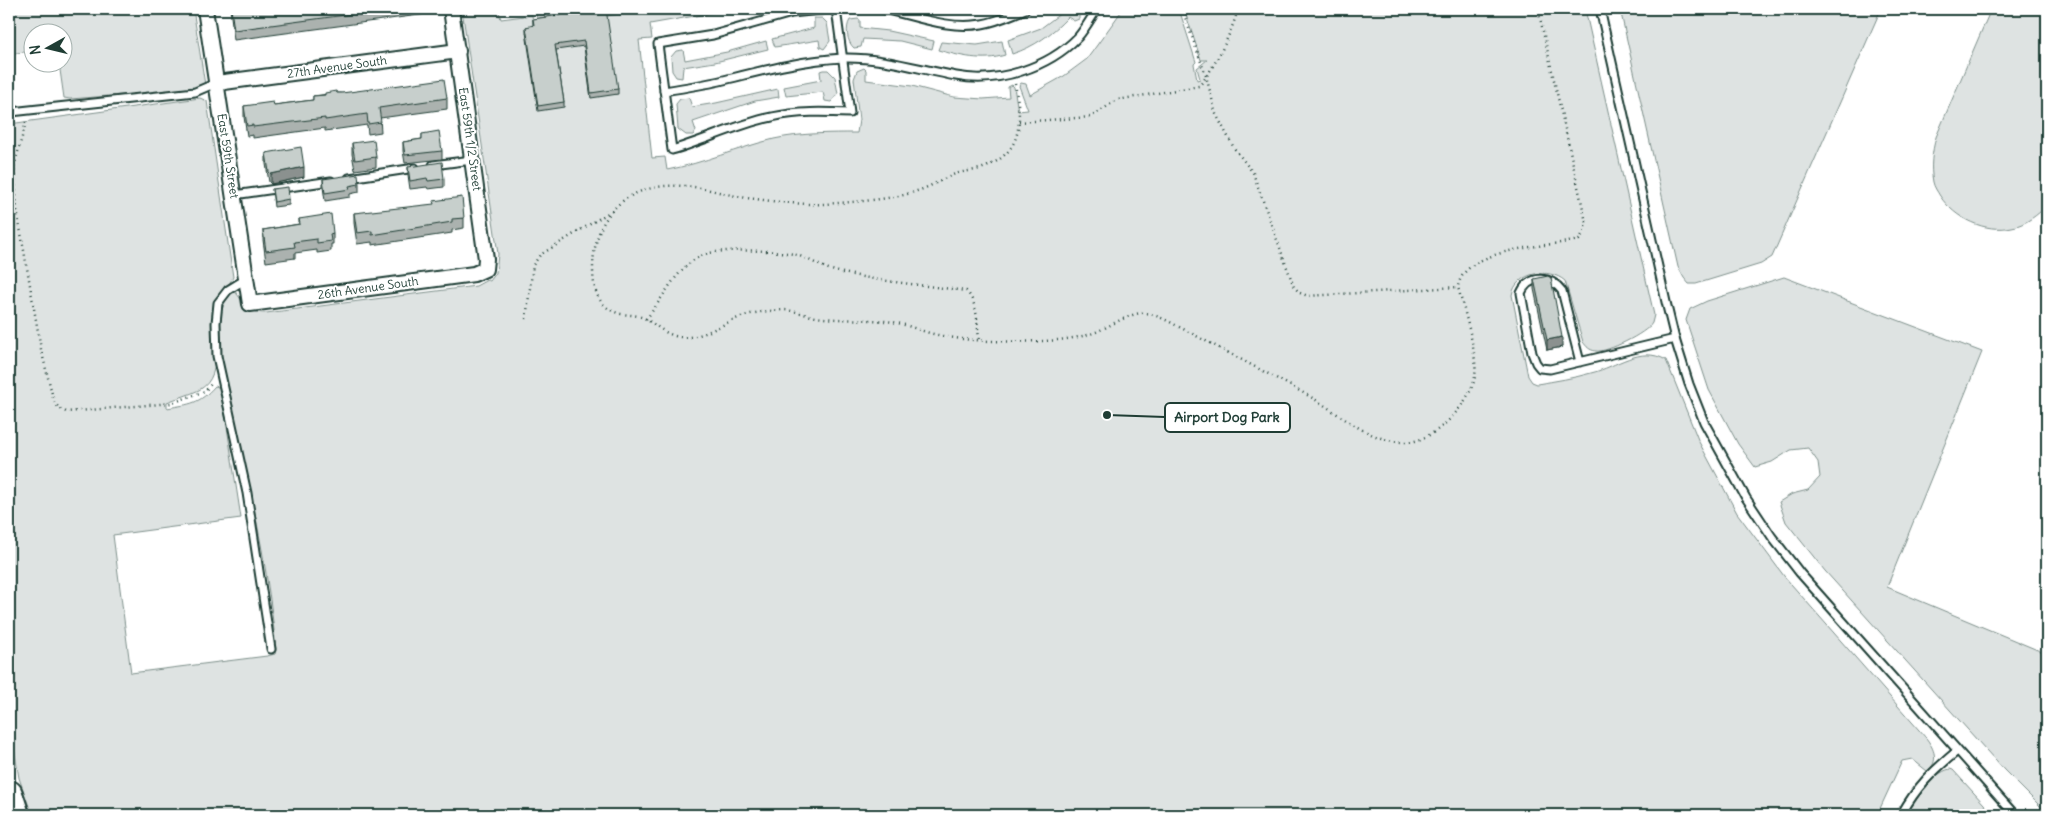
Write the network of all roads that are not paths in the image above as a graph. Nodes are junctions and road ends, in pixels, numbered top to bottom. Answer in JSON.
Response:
{"nodes":[{"id":1,"x":205,"y":9,"type":"edge"},
{"id":2,"x":452,"y":9,"type":"edge"},
{"id":3,"x":830,"y":9,"type":"edge"},
{"id":4,"x":836,"y":9,"type":"edge"},
{"id":5,"x":883,"y":9,"type":"edge"},
{"id":6,"x":1026,"y":9,"type":"edge"},
{"id":7,"x":1097,"y":9,"type":"edge"},
{"id":8,"x":1600,"y":9,"type":"edge"},
{"id":9,"x":913,"y":12,"type":"edge"},
{"id":10,"x":458,"y":51,"type":"junction"},
{"id":11,"x":843,"y":58,"type":"junction"},
{"id":12,"x":217,"y":83,"type":"junction"},
{"id":13,"x":664,"y":91,"type":"junction"},
{"id":14,"x":11,"y":112,"type":"dead end"},
{"id":15,"x":472,"y":160,"type":"junction"},
{"id":16,"x":234,"y":195,"type":"junction"},
{"id":17,"x":485,"y":269,"type":"joint"},
{"id":18,"x":247,"y":279,"type":"junction"},
{"id":19,"x":250,"y":304,"type":"joint"},
{"id":20,"x":1675,"y":340,"type":"junction"},
{"id":21,"x":1580,"y":362,"type":"junction"},
{"id":22,"x":271,"y":649,"type":"dead end"},
{"id":23,"x":1957,"y":751,"type":"junction"},
{"id":24,"x":9,"y":794,"type":"edge"},
{"id":25,"x":16,"y":815,"type":"edge"},
{"id":26,"x":1901,"y":815,"type":"edge"},
{"id":27,"x":2015,"y":815,"type":"edge"}],
"edges":[{"from":1,"to":12,"type":"street","name":"East 59th Street"},
{"from":2,"to":10,"type":"street","name":"East 59th 1/2 Street"},
{"from":3,"to":13,"type":"lane"},
{"from":4,"to":11,"type":"lane"},
{"from":5,"to":9,"type":"lane"},
{"from":6,"to":9,"type":"lane"},
{"from":7,"to":11,"type":"lane"},
{"from":8,"to":20,"type":"lane"},
{"from":10,"to":12,"type":"street","name":"27th Avenue South"},
{"from":10,"to":15,"type":"street","name":"East 59th 1/2 Street"},
{"from":11,"to":13,"type":"lane"},
{"from":11,"to":13,"type":"lane"},
{"from":12,"to":14,"type":"lane"},
{"from":12,"to":16,"type":"street","name":"East 59th Street"},
{"from":15,"to":16,"type":"lane"},
{"from":15,"to":17,"type":"street","name":"East 59th 1/2 Street"},
{"from":16,"to":18,"type":"street","name":"East 59th Street"},
{"from":17,"to":19,"type":"street","name":"26th Avenue South"},
{"from":18,"to":19,"type":"street","name":"East 59th Street"},
{"from":18,"to":22,"type":"lane"},
{"from":20,"to":21,"type":"lane"},
{"from":20,"to":23,"type":"lane"},
{"from":21,"to":21,"type":"lane"},
{"from":23,"to":26,"type":"lane"},
{"from":23,"to":27,"type":"lane"},
{"from":24,"to":25,"type":"highway"}]}
